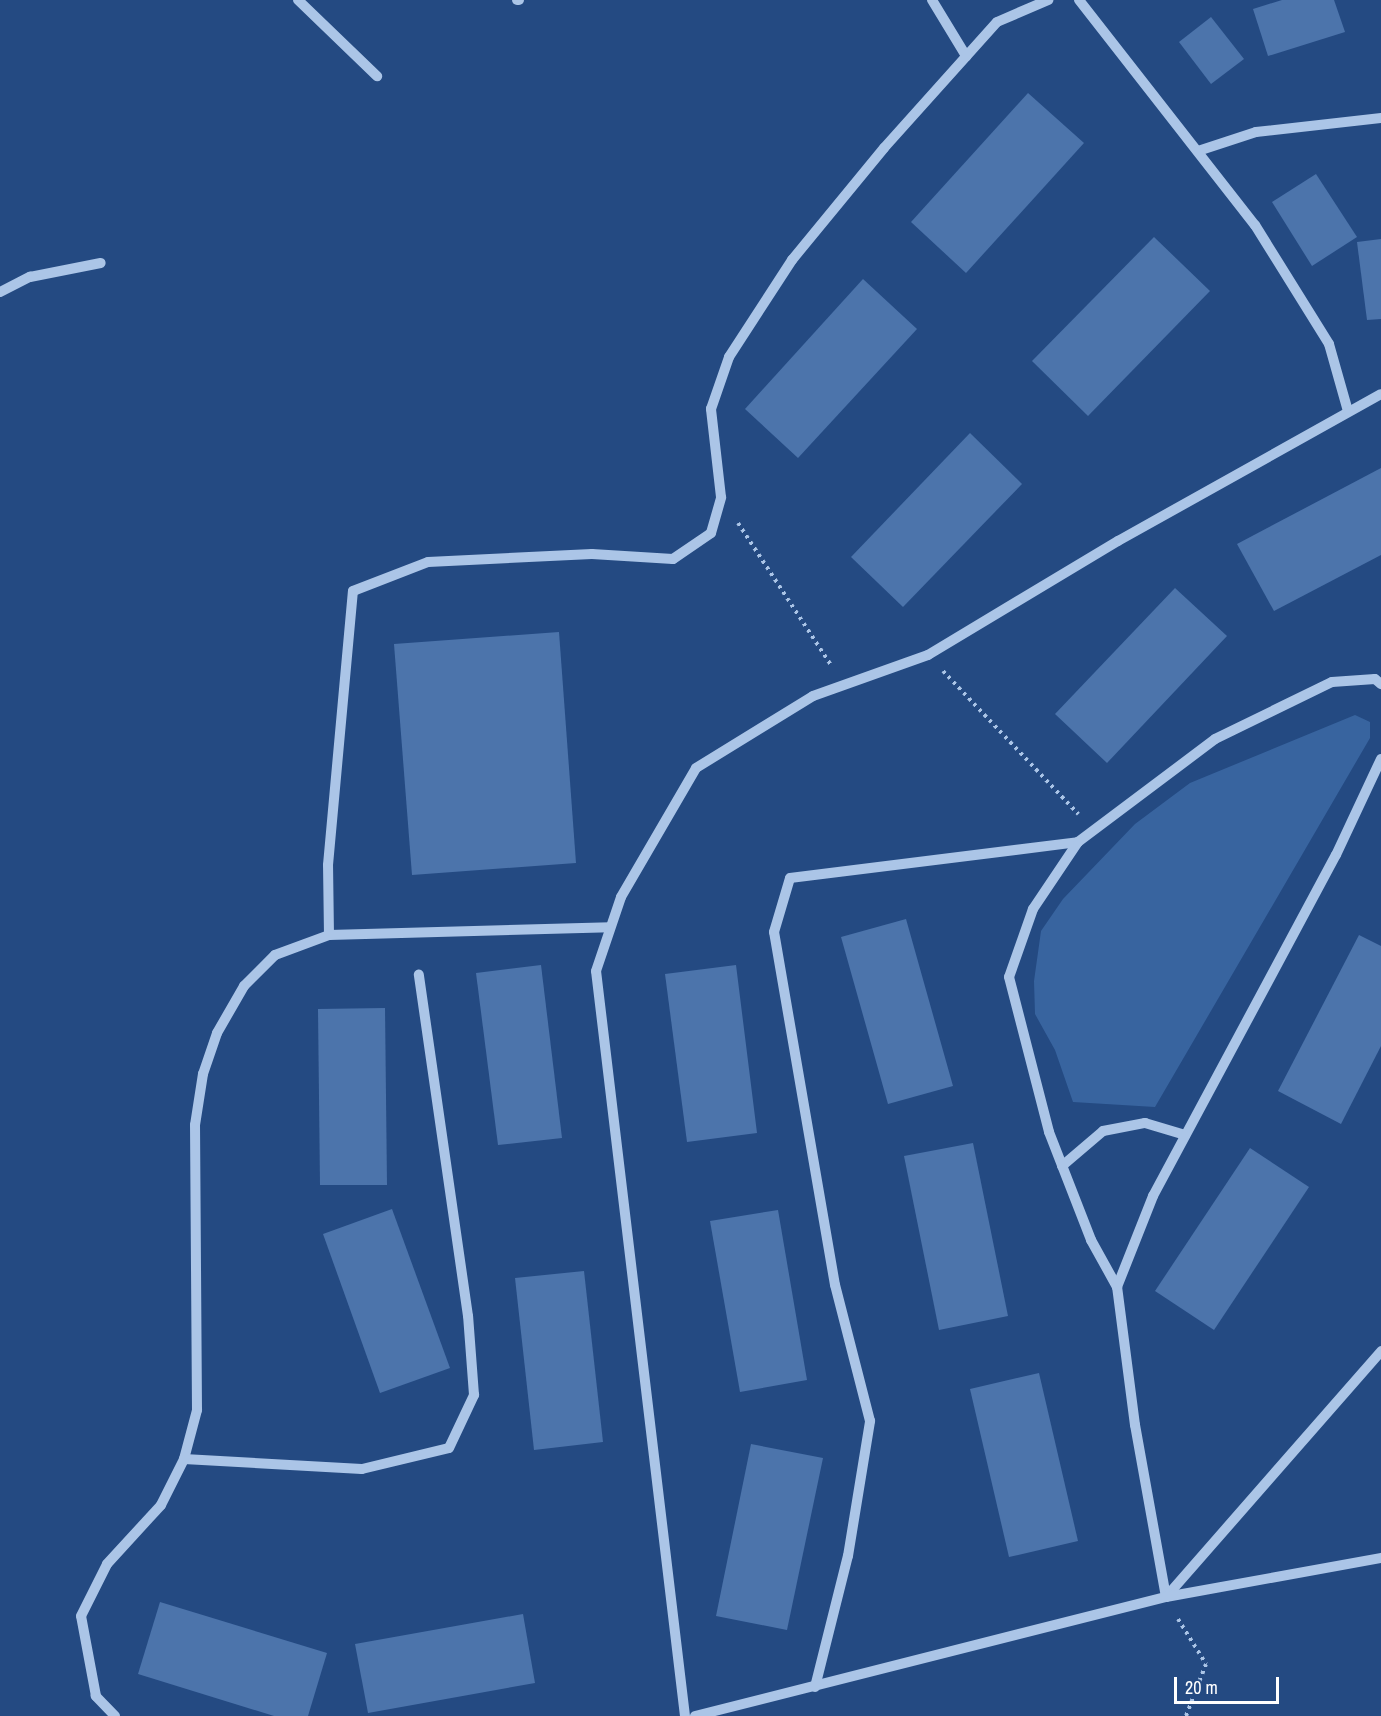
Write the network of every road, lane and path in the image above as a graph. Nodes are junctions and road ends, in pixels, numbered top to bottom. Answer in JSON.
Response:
{"nodes":[{"id":1,"x":298,"y":0,"type":"edge"},
{"id":2,"x":932,"y":0,"type":"edge"},
{"id":3,"x":1048,"y":0,"type":"edge"},
{"id":4,"x":1079,"y":0,"type":"edge"},
{"id":5,"x":966,"y":56,"type":"junction"},
{"id":6,"x":377,"y":76,"type":"dead end"},
{"id":7,"x":1381,"y":118,"type":"edge"},
{"id":8,"x":1198,"y":152,"type":"junction"},
{"id":9,"x":101,"y":263,"type":"dead end"},
{"id":10,"x":0,"y":292,"type":"edge"},
{"id":11,"x":1381,"y":394,"type":"edge"},
{"id":12,"x":1348,"y":411,"type":"junction"},
{"id":13,"x":721,"y":497,"type":"junction"},
{"id":14,"x":928,"y":655,"type":"junction"},
{"id":15,"x":1379,"y":679,"type":"edge"},
{"id":16,"x":844,"y":685,"type":"junction"},
{"id":17,"x":1381,"y":759,"type":"edge"},
{"id":18,"x":1094,"y":830,"type":"junction"},
{"id":19,"x":1078,"y":842,"type":"junction"},
{"id":20,"x":610,"y":927,"type":"junction"},
{"id":21,"x":329,"y":935,"type":"junction"},
{"id":22,"x":419,"y":975,"type":"dead end"},
{"id":23,"x":1185,"y":1135,"type":"junction"},
{"id":24,"x":1062,"y":1166,"type":"junction"},
{"id":25,"x":1117,"y":1287,"type":"junction"},
{"id":26,"x":1381,"y":1351,"type":"edge"},
{"id":27,"x":184,"y":1459,"type":"junction"},
{"id":28,"x":1381,"y":1558,"type":"edge"},
{"id":29,"x":1166,"y":1597,"type":"junction"},
{"id":30,"x":815,"y":1687,"type":"junction"},
{"id":31,"x":115,"y":1716,"type":"edge"},
{"id":32,"x":685,"y":1716,"type":"edge"},
{"id":33,"x":695,"y":1716,"type":"edge"},
{"id":34,"x":1186,"y":1716,"type":"edge"}],
"edges":[{"from":1,"to":6,"type":"street"},
{"from":2,"to":5,"type":"street"},
{"from":3,"to":5,"type":"street"},
{"from":4,"to":8,"type":"street"},
{"from":5,"to":13,"type":"street"},
{"from":7,"to":8,"type":"street"},
{"from":8,"to":12,"type":"street"},
{"from":9,"to":10,"type":"street"},
{"from":11,"to":12,"type":"street"},
{"from":12,"to":14,"type":"street"},
{"from":13,"to":16,"type":"path"},
{"from":13,"to":21,"type":"street"},
{"from":14,"to":16,"type":"street"},
{"from":14,"to":18,"type":"path"},
{"from":15,"to":18,"type":"street"},
{"from":16,"to":20,"type":"street"},
{"from":17,"to":23,"type":"street"},
{"from":18,"to":19,"type":"street"},
{"from":19,"to":24,"type":"street"},
{"from":19,"to":30,"type":"street"},
{"from":20,"to":21,"type":"street"},
{"from":20,"to":32,"type":"street"},
{"from":21,"to":27,"type":"street"},
{"from":22,"to":27,"type":"street"},
{"from":23,"to":24,"type":"street"},
{"from":23,"to":25,"type":"street"},
{"from":24,"to":25,"type":"street"},
{"from":25,"to":29,"type":"street"},
{"from":26,"to":29,"type":"street"},
{"from":27,"to":31,"type":"street"},
{"from":28,"to":29,"type":"street"},
{"from":29,"to":30,"type":"street"},
{"from":29,"to":34,"type":"path"},
{"from":30,"to":33,"type":"street"}]}
